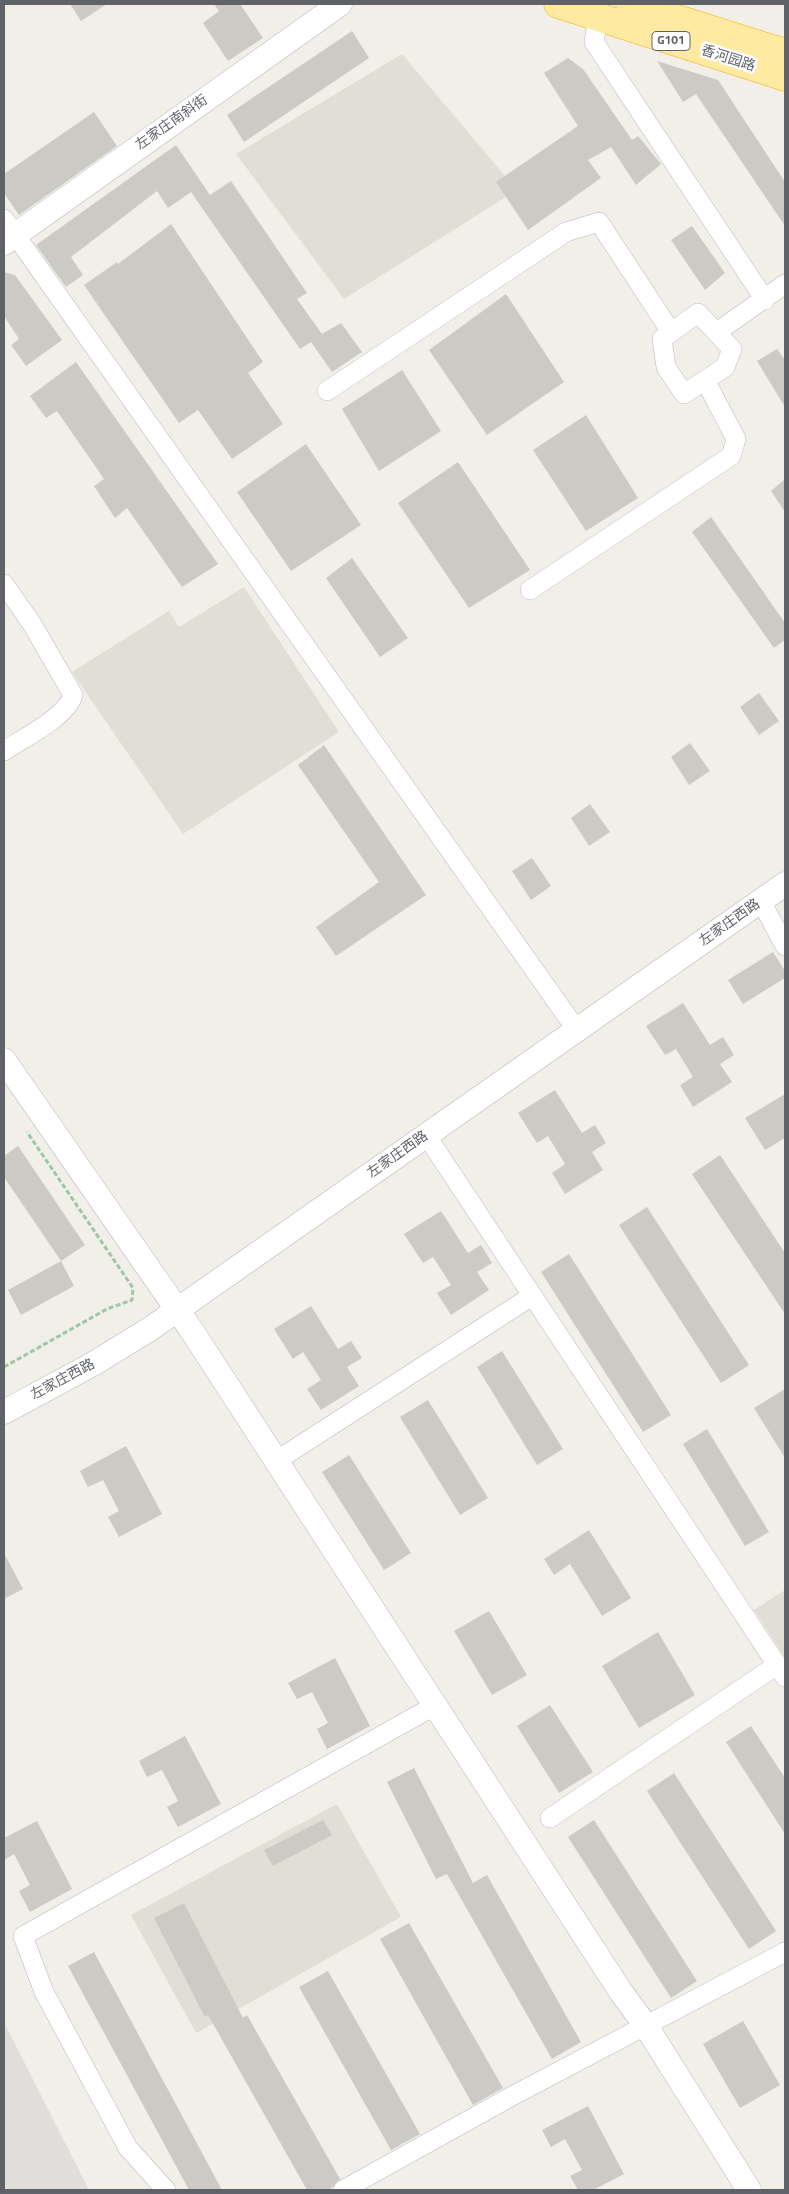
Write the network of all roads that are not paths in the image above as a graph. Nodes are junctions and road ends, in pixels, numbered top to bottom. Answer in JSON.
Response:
{"nodes":[{"id":1,"x":340,"y":4,"type":"edge"},
{"id":2,"x":558,"y":4,"type":"edge"},
{"id":3,"x":630,"y":4,"type":"edge"},
{"id":4,"x":598,"y":17,"type":"junction"},
{"id":5,"x":785,"y":53,"type":"edge"},
{"id":6,"x":785,"y":77,"type":"edge"},
{"id":7,"x":8,"y":232,"type":"edge"},
{"id":8,"x":785,"y":284,"type":"edge"},
{"id":9,"x":765,"y":300,"type":"junction"},
{"id":10,"x":671,"y":332,"type":"junction"},
{"id":11,"x":717,"y":332,"type":"junction"},
{"id":12,"x":705,"y":380,"type":"junction"},
{"id":13,"x":327,"y":391,"type":"dead end"},
{"id":14,"x":4,"y":584,"type":"edge"},
{"id":15,"x":530,"y":590,"type":"dead end"},
{"id":16,"x":4,"y":751,"type":"edge"},
{"id":17,"x":785,"y":884,"type":"edge"},
{"id":18,"x":761,"y":901,"type":"junction"},
{"id":19,"x":785,"y":946,"type":"edge"},
{"id":20,"x":576,"y":1029,"type":"junction"},
{"id":21,"x":4,"y":1060,"type":"edge"},
{"id":22,"x":426,"y":1135,"type":"junction"},
{"id":23,"x":532,"y":1296,"type":"junction"},
{"id":24,"x":177,"y":1310,"type":"junction"},
{"id":25,"x":4,"y":1412,"type":"edge"},
{"id":26,"x":276,"y":1461,"type":"junction"},
{"id":27,"x":781,"y":1671,"type":"edge"},
{"id":28,"x":436,"y":1706,"type":"junction"},
{"id":29,"x":550,"y":1818,"type":"dead end"},
{"id":30,"x":785,"y":1952,"type":"edge"},
{"id":31,"x":646,"y":2026,"type":"junction"},
{"id":32,"x":166,"y":2190,"type":"edge"},
{"id":33,"x":343,"y":2190,"type":"edge"},
{"id":34,"x":749,"y":2190,"type":"edge"}],
"edges":[{"from":1,"to":7,"type":"street","name":"左家庄南斜街"},
{"from":2,"to":4,"type":"highway","name":"香河园路","number":"G101"},
{"from":3,"to":5,"type":"highway","name":"香河园路","number":"G101"},
{"from":4,"to":6,"type":"highway","name":"香河园路","number":"G101"},
{"from":4,"to":9,"type":"street"},
{"from":7,"to":20,"type":"street"},
{"from":8,"to":9,"type":"street"},
{"from":9,"to":11,"type":"street"},
{"from":10,"to":11,"type":"street"},
{"from":10,"to":12,"type":"street"},
{"from":10,"to":13,"type":"street"},
{"from":11,"to":12,"type":"street"},
{"from":12,"to":15,"type":"street"},
{"from":14,"to":16,"type":"street"},
{"from":17,"to":18,"type":"street","name":"左家庄西路"},
{"from":18,"to":19,"type":"street"},
{"from":18,"to":20,"type":"street","name":"左家庄西路"},
{"from":20,"to":22,"type":"street","name":"左家庄西路"},
{"from":21,"to":24,"type":"street"},
{"from":22,"to":23,"type":"street"},
{"from":22,"to":24,"type":"street","name":"左家庄西路"},
{"from":23,"to":26,"type":"street"},
{"from":23,"to":27,"type":"street"},
{"from":24,"to":25,"type":"street","name":"左家庄西路"},
{"from":24,"to":26,"type":"street"},
{"from":26,"to":28,"type":"street"},
{"from":27,"to":29,"type":"street"},
{"from":28,"to":31,"type":"street"},
{"from":28,"to":32,"type":"street"},
{"from":30,"to":31,"type":"street"},
{"from":31,"to":33,"type":"street"},
{"from":31,"to":34,"type":"street"}]}
